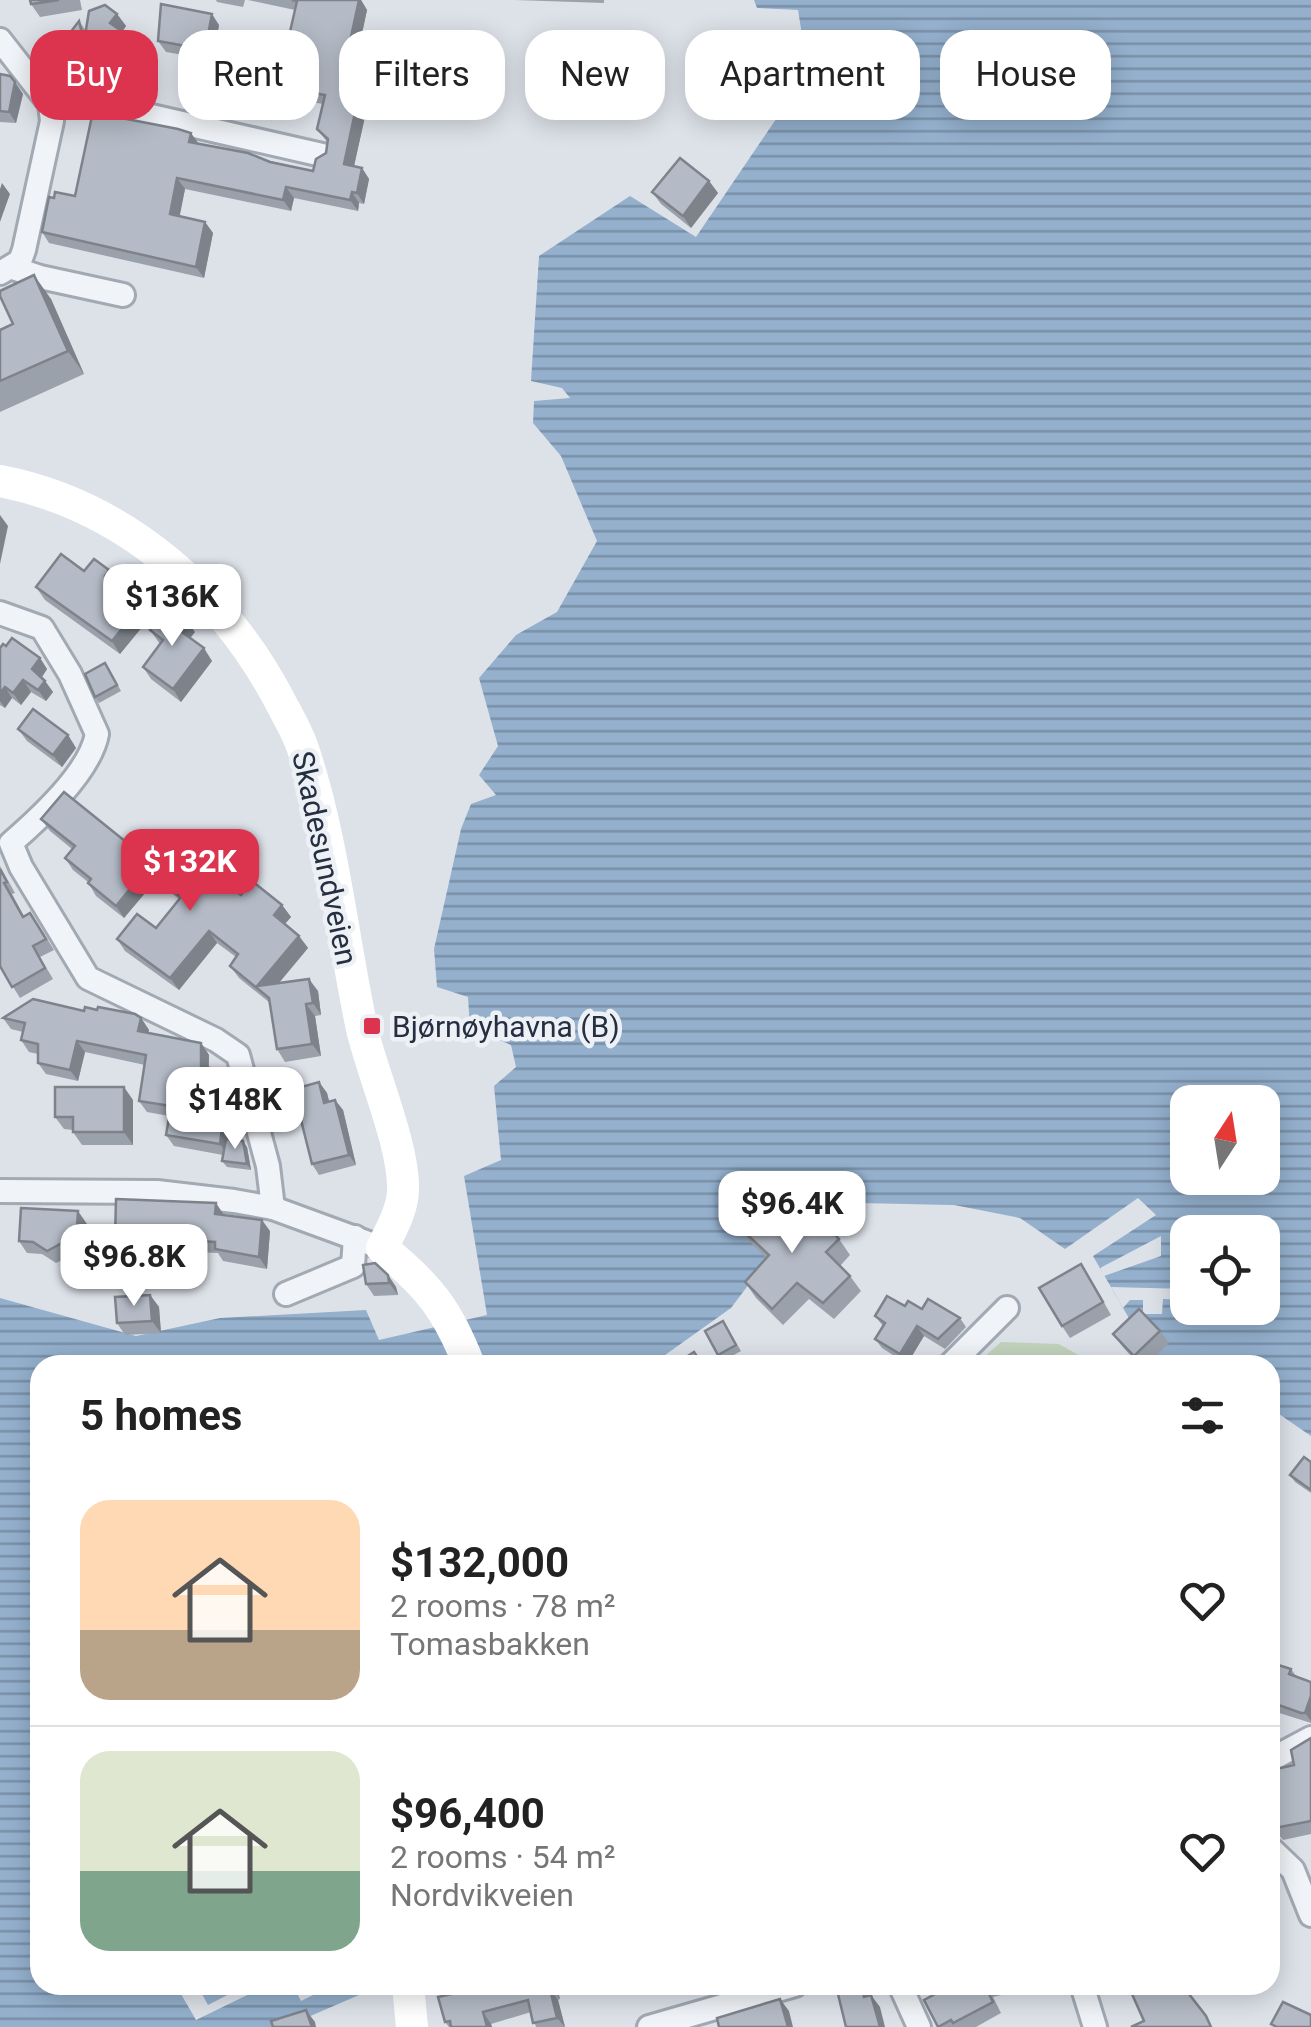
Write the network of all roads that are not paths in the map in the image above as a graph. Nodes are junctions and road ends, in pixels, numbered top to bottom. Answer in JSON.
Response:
{"nodes":[{"id":1,"x":0,"y":40,"type":"edge"},
{"id":2,"x":30,"y":78,"type":"edge"},
{"id":3,"x":158,"y":117,"type":"edge"},
{"id":4,"x":52,"y":120,"type":"edge"},
{"id":5,"x":322,"y":155,"type":"edge"},
{"id":6,"x":6,"y":270,"type":"edge"},
{"id":7,"x":123,"y":295,"type":"dead end"},
{"id":8,"x":0,"y":481,"type":"edge"},
{"id":9,"x":0,"y":613,"type":"edge"},
{"id":10,"x":6,"y":838,"type":"edge"},
{"id":11,"x":0,"y":1191,"type":"edge"},
{"id":12,"x":273,"y":1208,"type":"junction"},
{"id":13,"x":376,"y":1246,"type":"junction"},
{"id":14,"x":286,"y":1294,"type":"dead end"},
{"id":15,"x":1007,"y":1308,"type":"dead end"},
{"id":16,"x":465,"y":1355,"type":"edge"},
{"id":17,"x":960,"y":1355,"type":"edge"},
{"id":18,"x":1311,"y":1738,"type":"edge"},
{"id":19,"x":1280,"y":1755,"type":"edge"},
{"id":20,"x":1280,"y":1858,"type":"edge"},
{"id":21,"x":1311,"y":1916,"type":"edge"},
{"id":22,"x":409,"y":1995,"type":"edge"},
{"id":23,"x":766,"y":1995,"type":"edge"},
{"id":24,"x":905,"y":1995,"type":"edge"},
{"id":25,"x":1085,"y":1995,"type":"edge"},
{"id":26,"x":691,"y":2021,"type":"edge"},
{"id":27,"x":412,"y":2027,"type":"edge"},
{"id":28,"x":650,"y":2027,"type":"edge"},
{"id":29,"x":919,"y":2027,"type":"edge"},
{"id":30,"x":1094,"y":2027,"type":"edge"}],
"edges":[{"from":1,"to":2,"type":"street"},
{"from":3,"to":5,"type":"street"},
{"from":4,"to":6,"type":"street"},
{"from":6,"to":7,"type":"street"},
{"from":8,"to":13,"type":"street","name":"Skadesundveien"},
{"from":9,"to":10,"type":"street"},
{"from":10,"to":12,"type":"street"},
{"from":11,"to":12,"type":"street"},
{"from":12,"to":13,"type":"street"},
{"from":13,"to":14,"type":"street"},
{"from":13,"to":16,"type":"street"},
{"from":15,"to":17,"type":"street"},
{"from":18,"to":19,"type":"street"},
{"from":20,"to":21,"type":"street"},
{"from":22,"to":27,"type":"street"},
{"from":23,"to":26,"type":"street"},
{"from":24,"to":29,"type":"street"},
{"from":25,"to":30,"type":"street"},
{"from":26,"to":28,"type":"street"}]}
